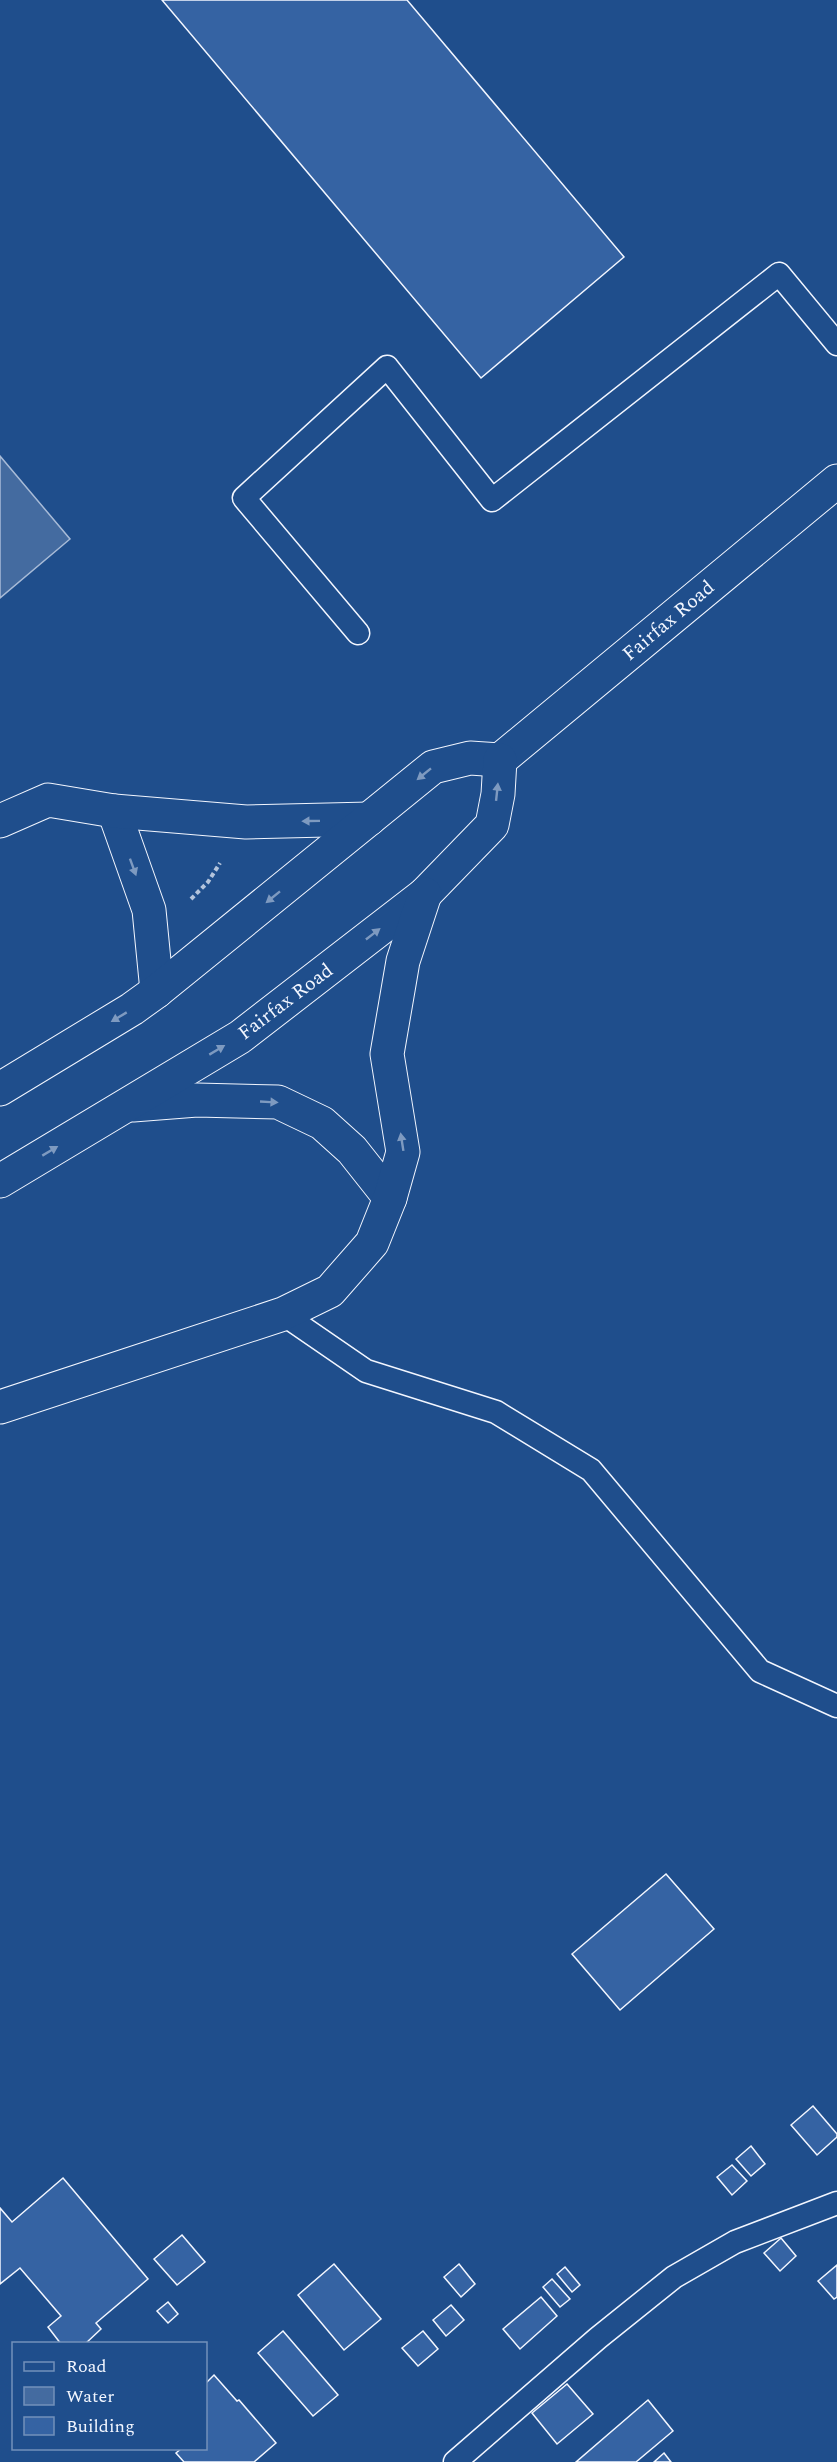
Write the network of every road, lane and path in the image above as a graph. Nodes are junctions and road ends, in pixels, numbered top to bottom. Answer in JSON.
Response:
{"nodes":[{"id":1,"x":837,"y":344,"type":"edge"},
{"id":2,"x":837,"y":481,"type":"edge"},
{"id":3,"x":358,"y":633,"type":"dead end"},
{"id":4,"x":500,"y":760,"type":"junction"},
{"id":5,"x":114,"y":811,"type":"junction"},
{"id":6,"x":369,"y":819,"type":"junction"},
{"id":7,"x":0,"y":821,"type":"edge"},
{"id":8,"x":223,"y":858,"type":"dead end"},
{"id":9,"x":424,"y":894,"type":"junction"},
{"id":10,"x":188,"y":902,"type":"dead end"},
{"id":11,"x":157,"y":991,"type":"junction"},
{"id":12,"x":0,"y":1089,"type":"edge"},
{"id":13,"x":127,"y":1105,"type":"junction"},
{"id":14,"x":0,"y":1181,"type":"edge"},
{"id":15,"x":390,"y":1198,"type":"junction"},
{"id":16,"x":283,"y":1314,"type":"junction"},
{"id":17,"x":0,"y":1407,"type":"edge"},
{"id":18,"x":837,"y":1706,"type":"edge"},
{"id":19,"x":837,"y":2204,"type":"edge"},
{"id":20,"x":455,"y":2462,"type":"edge"}],
"edges":[{"from":1,"to":3,"type":"lane"},
{"from":2,"to":4,"type":"main road","name":"Fairfax Road"},
{"from":4,"to":6,"type":"main road","one_way":true},
{"from":9,"to":4,"type":"main road","name":"Fairfax Road","one_way":true},
{"from":6,"to":5,"type":"main road","one_way":true},
{"from":5,"to":7,"type":"main road"},
{"from":5,"to":11,"type":"main road","one_way":true},
{"from":6,"to":11,"type":"main road","one_way":true},
{"from":8,"to":10,"type":"path"},
{"from":13,"to":9,"type":"main road","name":"Fairfax Road","one_way":true},
{"from":15,"to":9,"type":"main road","one_way":true},
{"from":11,"to":12,"type":"main road","one_way":true},
{"from":14,"to":13,"type":"main road","name":"Fairfax Road","one_way":true},
{"from":13,"to":15,"type":"main road","one_way":true},
{"from":15,"to":16,"type":"main road"},
{"from":16,"to":17,"type":"main road"},
{"from":16,"to":18,"type":"lane"},
{"from":19,"to":20,"type":"lane"}]}
